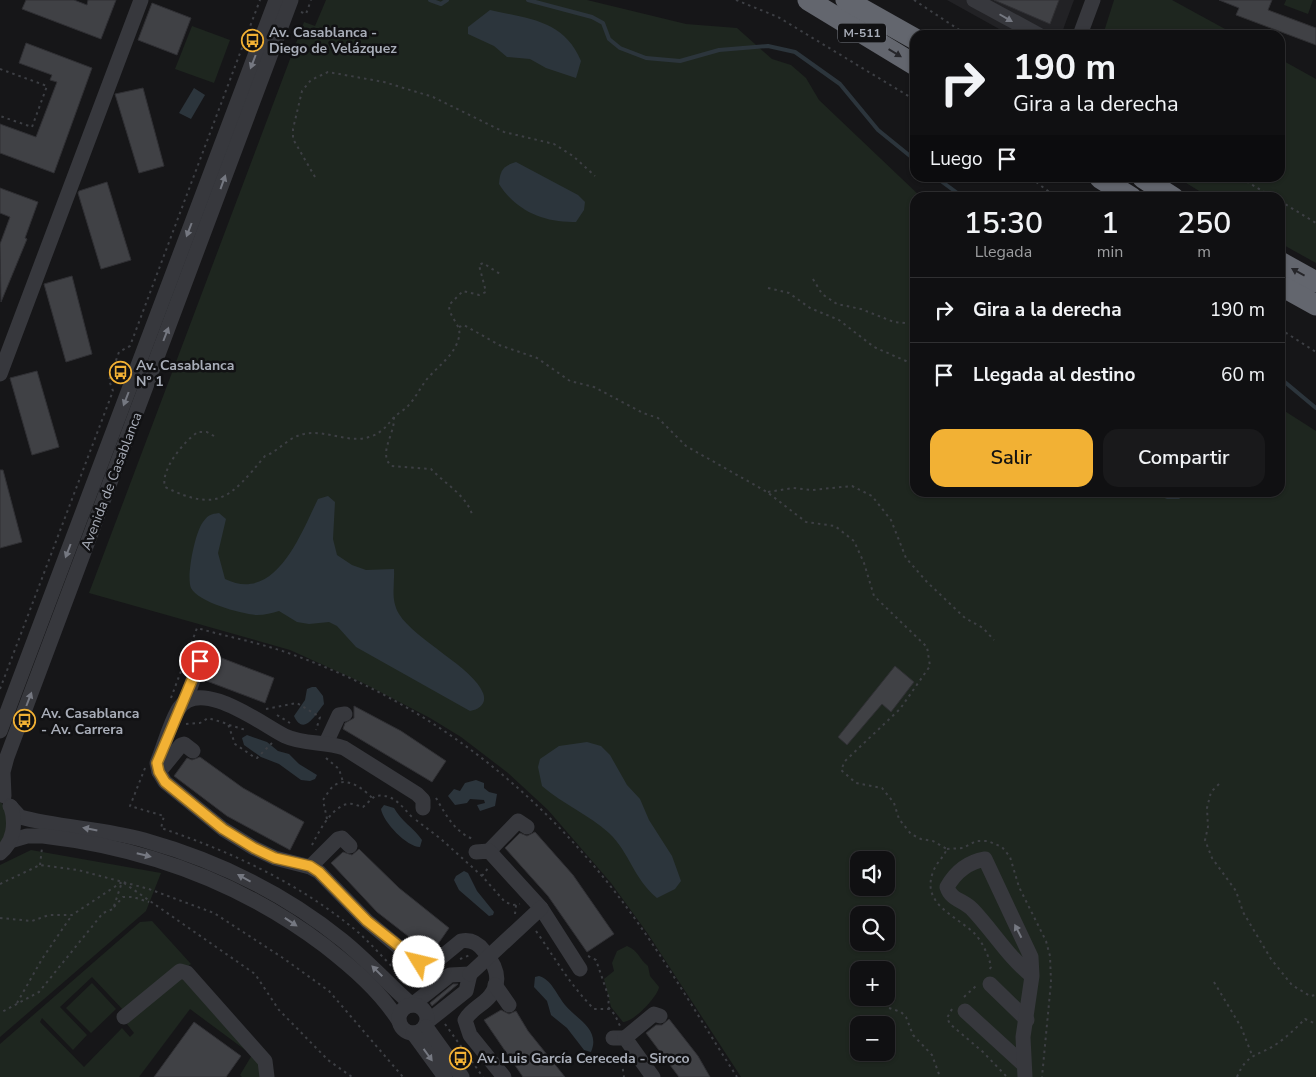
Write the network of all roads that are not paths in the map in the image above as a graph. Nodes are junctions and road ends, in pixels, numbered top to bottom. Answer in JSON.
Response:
{"nodes":[{"id":1,"x":141,"y":0,"type":"edge"},
{"id":2,"x":276,"y":0,"type":"edge"},
{"id":3,"x":808,"y":0,"type":"edge"},
{"id":4,"x":846,"y":0,"type":"edge"},
{"id":5,"x":975,"y":0,"type":"edge"},
{"id":6,"x":1093,"y":0,"type":"edge"},
{"id":7,"x":295,"y":6,"type":"edge"},
{"id":8,"x":1031,"y":30,"type":"edge"},
{"id":9,"x":1082,"y":30,"type":"edge"},
{"id":10,"x":910,"y":36,"type":"edge"},
{"id":11,"x":910,"y":62,"type":"edge"},
{"id":12,"x":1106,"y":182,"type":"edge"},
{"id":13,"x":1148,"y":182,"type":"edge"},
{"id":14,"x":1122,"y":192,"type":"edge"},
{"id":15,"x":1164,"y":192,"type":"edge"},
{"id":16,"x":1285,"y":265,"type":"edge"},
{"id":17,"x":1316,"y":282,"type":"edge"},
{"id":18,"x":1285,"y":288,"type":"edge"},
{"id":19,"x":1316,"y":305,"type":"edge"},
{"id":20,"x":0,"y":374,"type":"edge"},
{"id":21,"x":211,"y":662,"type":"dead end"},
{"id":22,"x":185,"y":702,"type":"junction"},
{"id":23,"x":345,"y":714,"type":"dead end"},
{"id":24,"x":0,"y":731,"type":"edge"},
{"id":25,"x":317,"y":741,"type":"junction"},
{"id":26,"x":193,"y":751,"type":"dead end"},
{"id":27,"x":159,"y":772,"type":"junction"},
{"id":28,"x":5,"y":798,"type":"edge"},
{"id":29,"x":420,"y":801,"type":"road end"},
{"id":30,"x":527,"y":827,"type":"dead end"},
{"id":31,"x":10,"y":841,"type":"junction"},
{"id":32,"x":350,"y":846,"type":"dead end"},
{"id":33,"x":0,"y":853,"type":"edge"},
{"id":34,"x":310,"y":866,"type":"junction"},
{"id":35,"x":541,"y":908,"type":"junction"},
{"id":36,"x":485,"y":952,"type":"junction"},
{"id":37,"x":578,"y":965,"type":"road end"},
{"id":38,"x":470,"y":974,"type":"junction"},
{"id":39,"x":1032,"y":976,"type":"junction"},
{"id":40,"x":985,"y":980,"type":"road end"},
{"id":41,"x":495,"y":985,"type":"junction"},
{"id":42,"x":412,"y":1005,"type":"junction"},
{"id":43,"x":961,"y":1005,"type":"road end"},
{"id":44,"x":509,"y":1006,"type":"dead end"},
{"id":45,"x":660,"y":1016,"type":"dead end"},
{"id":46,"x":124,"y":1017,"type":"dead end"},
{"id":47,"x":1027,"y":1020,"type":"junction"},
{"id":48,"x":399,"y":1021,"type":"junction"},
{"id":49,"x":422,"y":1027,"type":"junction"},
{"id":50,"x":1024,"y":1071,"type":"edge"},
{"id":51,"x":268,"y":1077,"type":"edge"},
{"id":52,"x":445,"y":1077,"type":"edge"},
{"id":53,"x":462,"y":1077,"type":"edge"},
{"id":54,"x":504,"y":1077,"type":"edge"},
{"id":55,"x":653,"y":1077,"type":"edge"}],
"edges":[{"from":1,"to":20,"type":"street"},
{"from":2,"to":24,"type":"street","name":"Avenida de Casablanca","one_way":true},
{"from":3,"to":11,"type":"highway","number":"M-511","one_way":true},
{"from":4,"to":10,"type":"highway","number":"M-511"},
{"from":5,"to":8,"type":"street","one_way":true},
{"from":6,"to":9,"type":"street"},
{"from":28,"to":7,"type":"street","name":"Avenida de Casablanca","one_way":true},
{"from":12,"to":14,"type":"highway"},
{"from":13,"to":15,"type":"highway"},
{"from":17,"to":16,"type":"highway","one_way":true},
{"from":18,"to":19,"type":"highway"},
{"from":21,"to":22,"type":"street"},
{"from":22,"to":25,"type":"street"},
{"from":22,"to":27,"type":"street"},
{"from":23,"to":25,"type":"street"},
{"from":25,"to":29,"type":"street"},
{"from":26,"to":27,"type":"street"},
{"from":27,"to":34,"type":"street"},
{"from":28,"to":31,"type":"street","name":"Avenida de Casablanca"},
{"from":42,"to":28,"type":"street","one_way":true},
{"from":30,"to":35,"type":"street"},
{"from":31,"to":33,"type":"street"},
{"from":31,"to":48,"type":"street","one_way":true},
{"from":32,"to":34,"type":"street"},
{"from":34,"to":36,"type":"street"},
{"from":35,"to":36,"type":"street"},
{"from":35,"to":37,"type":"street"},
{"from":36,"to":38,"type":"street"},
{"from":36,"to":41,"type":"street"},
{"from":38,"to":42,"type":"street"},
{"from":38,"to":49,"type":"street"},
{"from":39,"to":39,"type":"street","one_way":true},
{"from":39,"to":47,"type":"street"},
{"from":40,"to":47,"type":"street"},
{"from":41,"to":44,"type":"street"},
{"from":41,"to":54,"type":"street"},
{"from":42,"to":48,"type":"street"},
{"from":42,"to":49,"type":"street"},
{"from":43,"to":50,"type":"street"},
{"from":45,"to":55,"type":"street"},
{"from":46,"to":51,"type":"street"},
{"from":47,"to":50,"type":"street"},
{"from":48,"to":49,"type":"street"},
{"from":49,"to":52,"type":"street","one_way":true},
{"from":49,"to":53,"type":"street"}]}
